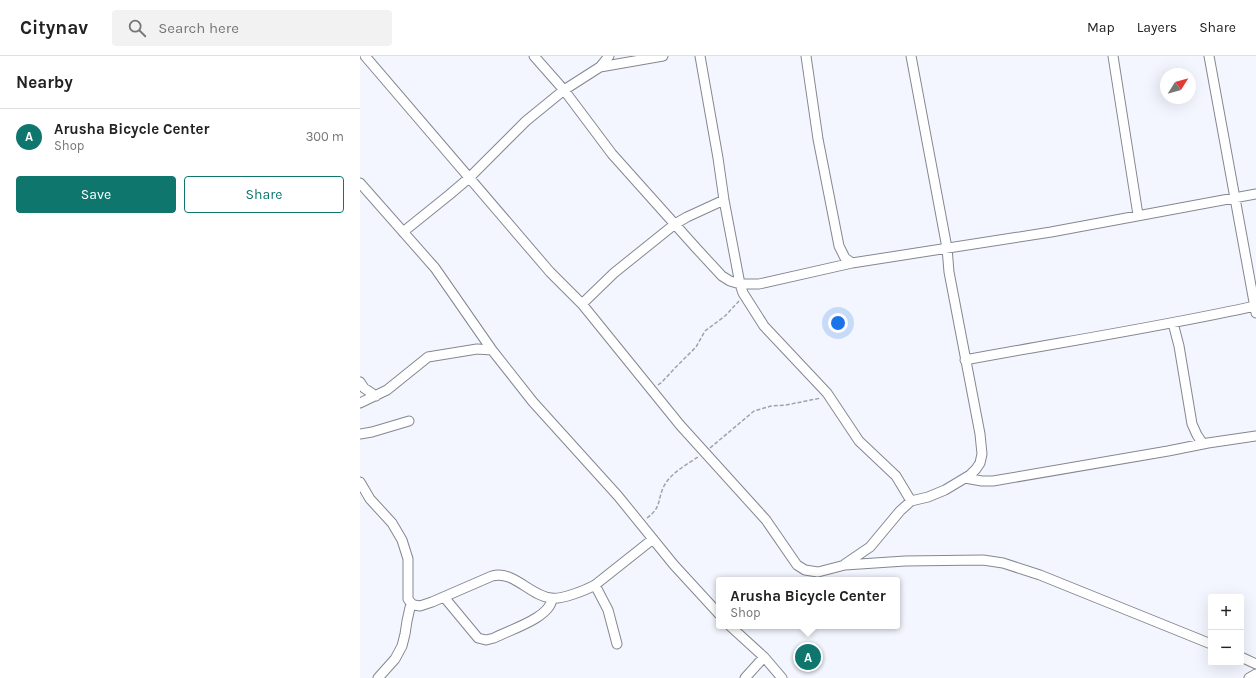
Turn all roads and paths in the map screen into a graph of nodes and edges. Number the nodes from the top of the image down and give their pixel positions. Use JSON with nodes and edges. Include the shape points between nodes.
{"nodes":[{"id":1,"x":365,"y":56,"type":"edge"},
{"id":2,"x":534,"y":56,"type":"edge"},
{"id":3,"x":609,"y":56,"type":"edge"},
{"id":4,"x":663,"y":56,"type":"edge"},
{"id":5,"x":700,"y":56,"type":"edge"},
{"id":6,"x":806,"y":56,"type":"edge"},
{"id":7,"x":911,"y":56,"type":"edge"},
{"id":8,"x":1113,"y":56,"type":"edge"},
{"id":9,"x":1209,"y":56,"type":"edge"},
{"id":10,"x":600,"y":67,"type":"junction"},
{"id":11,"x":564,"y":90,"type":"junction"},
{"id":12,"x":469,"y":178,"type":"junction"},
{"id":13,"x":362,"y":189,"type":"edge"},
{"id":14,"x":1256,"y":194,"type":"edge"},
{"id":15,"x":1235,"y":198,"type":"junction"},
{"id":16,"x":724,"y":200,"type":"junction"},
{"id":17,"x":1138,"y":215,"type":"junction"},
{"id":18,"x":675,"y":224,"type":"junction"},
{"id":19,"x":403,"y":232,"type":"junction"},
{"id":20,"x":947,"y":248,"type":"junction"},
{"id":21,"x":852,"y":263,"type":"junction"},
{"id":22,"x":740,"y":284,"type":"junction"},
{"id":23,"x":744,"y":295,"type":"junction"},
{"id":24,"x":582,"y":304,"type":"junction"},
{"id":25,"x":1255,"y":309,"type":"edge"},
{"id":26,"x":1173,"y":323,"type":"junction"},
{"id":27,"x":492,"y":350,"type":"junction"},
{"id":28,"x":966,"y":360,"type":"junction"},
{"id":29,"x":360,"y":382,"type":"edge"},
{"id":30,"x":648,"y":386,"type":"junction"},
{"id":31,"x":827,"y":393,"type":"junction"},
{"id":32,"x":376,"y":396,"type":"junction"},
{"id":33,"x":360,"y":403,"type":"edge"},
{"id":34,"x":409,"y":421,"type":"dead end"},
{"id":35,"x":360,"y":434,"type":"edge"},
{"id":36,"x":1256,"y":436,"type":"edge"},
{"id":37,"x":1203,"y":444,"type":"junction"},
{"id":38,"x":706,"y":452,"type":"junction"},
{"id":39,"x":965,"y":478,"type":"junction"},
{"id":40,"x":360,"y":482,"type":"edge"},
{"id":41,"x":912,"y":501,"type":"junction"},
{"id":42,"x":641,"y":523,"type":"junction"},
{"id":43,"x":653,"y":539,"type":"junction"},
{"id":44,"x":845,"y":564,"type":"junction"},
{"id":45,"x":595,"y":585,"type":"junction"},
{"id":46,"x":444,"y":597,"type":"junction"},
{"id":47,"x":552,"y":599,"type":"junction"},
{"id":48,"x":411,"y":603,"type":"junction"},
{"id":49,"x":716,"y":611,"type":"edge"},
{"id":50,"x":733,"y":629,"type":"edge"},
{"id":51,"x":1208,"y":643,"type":"edge"},
{"id":52,"x":617,"y":644,"type":"dead end"},
{"id":53,"x":764,"y":657,"type":"junction"},
{"id":54,"x":1244,"y":658,"type":"edge"},
{"id":55,"x":1256,"y":664,"type":"edge"},
{"id":56,"x":1256,"y":674,"type":"edge"},
{"id":57,"x":378,"y":678,"type":"edge"},
{"id":58,"x":745,"y":678,"type":"edge"},
{"id":59,"x":782,"y":678,"type":"edge"},
{"id":60,"x":1249,"y":678,"type":"edge"}],
"edges":[{"from":1,"to":12,"type":"street"},
{"from":2,"to":11,"type":"street"},
{"from":3,"to":10,"type":"street"},
{"from":4,"to":10,"type":"street"},
{"from":5,"to":16,"type":"street"},
{"from":6,"to":21,"type":"street","via":[[839,246],[845,258]]},
{"from":7,"to":20,"type":"street"},
{"from":8,"to":17,"type":"street"},
{"from":9,"to":15,"type":"street"},
{"from":10,"to":11,"type":"street"},
{"from":11,"to":12,"type":"street","via":[[526,120]]},
{"from":11,"to":18,"type":"street","via":[[612,154]]},
{"from":12,"to":19,"type":"street"},
{"from":12,"to":24,"type":"street","via":[[550,272]]},
{"from":13,"to":19,"type":"street"},
{"from":14,"to":15,"type":"street"},
{"from":15,"to":17,"type":"street"},
{"from":15,"to":25,"type":"street"},
{"from":16,"to":18,"type":"street"},
{"from":16,"to":22,"type":"street"},
{"from":17,"to":20,"type":"street"},
{"from":18,"to":22,"type":"street","via":[[722,276],[730,282]]},
{"from":18,"to":24,"type":"street","via":[[624,264]]},
{"from":19,"to":27,"type":"street","via":[[435,268]]},
{"from":20,"to":21,"type":"street"},
{"from":20,"to":28,"type":"street"},
{"from":21,"to":22,"type":"street","via":[[759,284]]},
{"from":22,"to":23,"type":"street"},
{"from":23,"to":30,"type":"path","via":[[725,316],[705,331],[696,347],[662,382]]},
{"from":23,"to":31,"type":"street","via":[[764,326]]},
{"from":24,"to":30,"type":"street"},
{"from":25,"to":26,"type":"street"},
{"from":26,"to":28,"type":"street"},
{"from":26,"to":37,"type":"street","via":[[1192,424]]},
{"from":27,"to":32,"type":"street","via":[[478,349],[428,357]]},
{"from":27,"to":42,"type":"street","via":[[533,402]]},
{"from":28,"to":39,"type":"street","via":[[982,454],[976,469]]},
{"from":29,"to":32,"type":"street"},
{"from":30,"to":38,"type":"street"},
{"from":31,"to":38,"type":"path","via":[[822,398],[754,411]]},
{"from":31,"to":41,"type":"street","via":[[859,441],[896,476]]},
{"from":32,"to":33,"type":"street"},
{"from":34,"to":35,"type":"street"},
{"from":36,"to":37,"type":"street"},
{"from":37,"to":39,"type":"street","via":[[994,481]]},
{"from":38,"to":42,"type":"path","via":[[667,481],[656,510]]},
{"from":38,"to":44,"type":"street","via":[[774,530],[801,568],[818,572]]},
{"from":39,"to":41,"type":"street","via":[[937,494]]},
{"from":40,"to":48,"type":"street","via":[[402,540],[408,559],[408,599]]},
{"from":41,"to":44,"type":"street","via":[[900,511],[870,547]]},
{"from":42,"to":43,"type":"street"},
{"from":43,"to":45,"type":"street"},
{"from":43,"to":49,"type":"street"},
{"from":44,"to":51,"type":"street","via":[[948,560],[1003,563],[1040,575]]},
{"from":45,"to":47,"type":"street"},
{"from":45,"to":52,"type":"street","via":[[608,610]]},
{"from":46,"to":47,"type":"street","via":[[498,574],[508,576]]},
{"from":46,"to":47,"type":"street","via":[[478,638],[486,640],[540,616]]},
{"from":46,"to":48,"type":"street","via":[[420,606]]},
{"from":48,"to":57,"type":"street","via":[[402,646],[395,659]]},
{"from":50,"to":53,"type":"street"},
{"from":53,"to":58,"type":"street"},
{"from":53,"to":59,"type":"street"},
{"from":54,"to":55,"type":"street"},
{"from":56,"to":60,"type":"street"}]}
